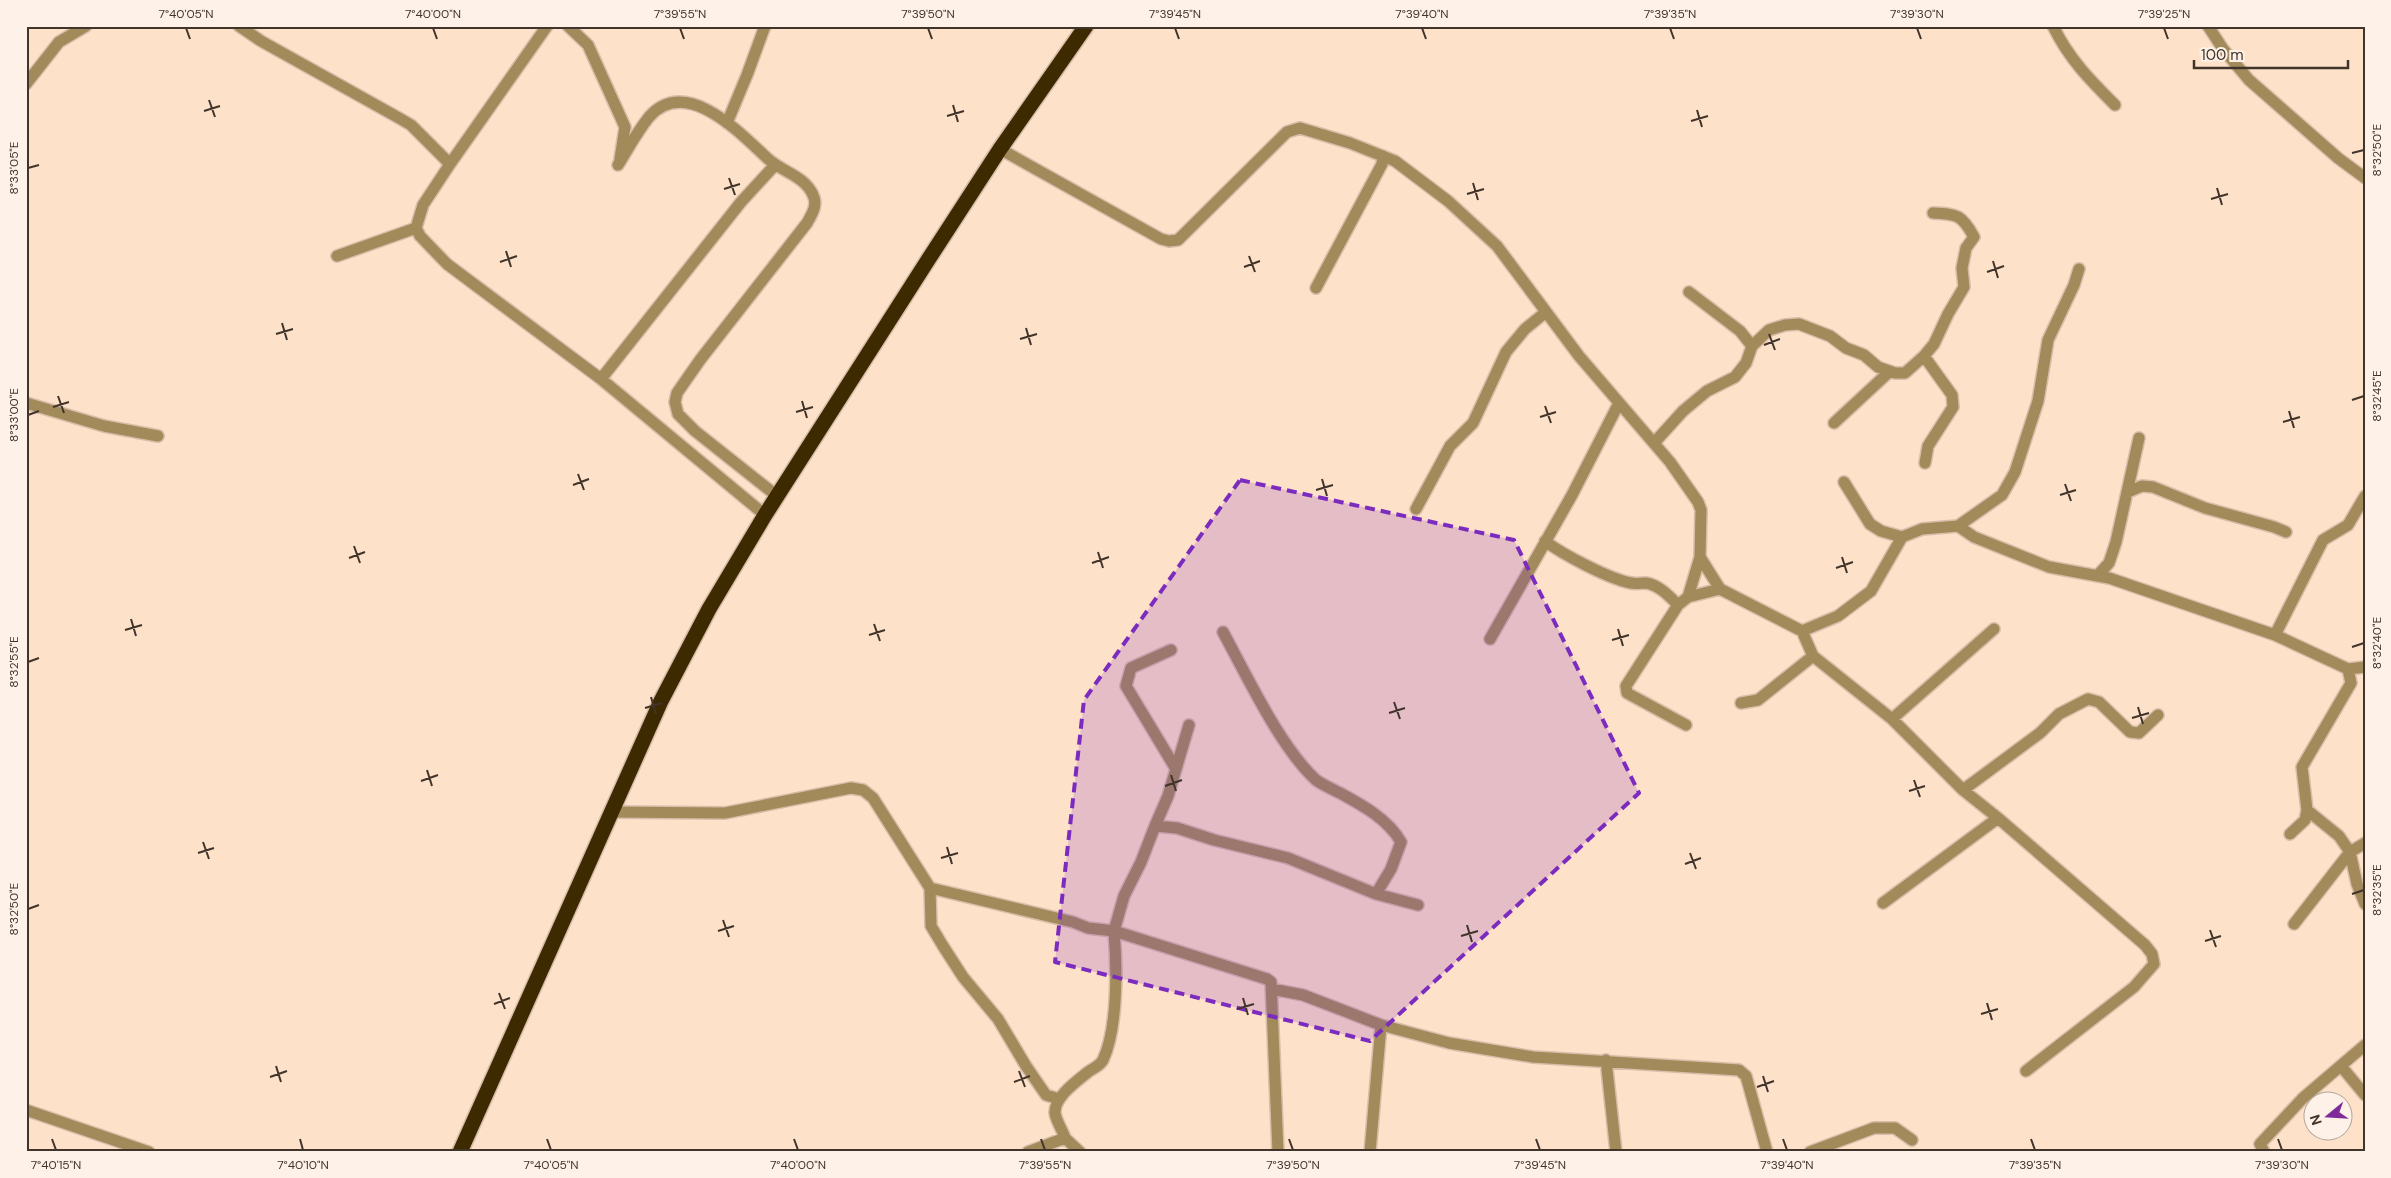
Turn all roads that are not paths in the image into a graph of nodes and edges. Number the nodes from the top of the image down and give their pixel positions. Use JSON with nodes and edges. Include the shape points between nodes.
{"nodes":[{"id":1,"x":86,"y":26,"type":"edge"},
{"id":2,"x":239,"y":26,"type":"edge"},
{"id":3,"x":547,"y":26,"type":"edge"},
{"id":4,"x":568,"y":26,"type":"edge"},
{"id":5,"x":765,"y":26,"type":"edge"},
{"id":6,"x":1086,"y":26,"type":"edge"},
{"id":7,"x":2053,"y":26,"type":"edge"},
{"id":8,"x":2208,"y":26,"type":"edge"},
{"id":9,"x":26,"y":84,"type":"edge"},
{"id":10,"x":2115,"y":105,"type":"dead end"},
{"id":11,"x":727,"y":123,"type":"junction"},
{"id":12,"x":1000,"y":149,"type":"junction"},
{"id":13,"x":1383,"y":156,"type":"junction"},
{"id":14,"x":450,"y":164,"type":"junction"},
{"id":15,"x":775,"y":165,"type":"junction"},
{"id":16,"x":2365,"y":178,"type":"edge"},
{"id":17,"x":1934,"y":213,"type":"dead end"},
{"id":18,"x":416,"y":228,"type":"junction"},
{"id":19,"x":337,"y":256,"type":"dead end"},
{"id":20,"x":2079,"y":269,"type":"dead end"},
{"id":21,"x":1316,"y":288,"type":"dead end"},
{"id":22,"x":1689,"y":292,"type":"dead end"},
{"id":23,"x":1546,"y":312,"type":"junction"},
{"id":24,"x":1752,"y":346,"type":"junction"},
{"id":25,"x":1924,"y":356,"type":"junction"},
{"id":26,"x":1889,"y":372,"type":"junction"},
{"id":27,"x":601,"y":379,"type":"junction"},
{"id":28,"x":26,"y":403,"type":"edge"},
{"id":29,"x":1619,"y":403,"type":"junction"},
{"id":30,"x":1834,"y":423,"type":"dead end"},
{"id":31,"x":158,"y":436,"type":"dead end"},
{"id":32,"x":2139,"y":438,"type":"dead end"},
{"id":33,"x":1654,"y":443,"type":"junction"},
{"id":34,"x":1925,"y":463,"type":"dead end"},
{"id":35,"x":1844,"y":482,"type":"dead end"},
{"id":36,"x":2128,"y":492,"type":"junction"},
{"id":37,"x":777,"y":496,"type":"junction"},
{"id":38,"x":2365,"y":496,"type":"edge"},
{"id":39,"x":1416,"y":510,"type":"dead end"},
{"id":40,"x":765,"y":515,"type":"junction"},
{"id":41,"x":1958,"y":526,"type":"junction"},
{"id":42,"x":2286,"y":532,"type":"dead end"},
{"id":43,"x":1902,"y":537,"type":"junction"},
{"id":44,"x":1545,"y":541,"type":"junction"},
{"id":45,"x":1700,"y":558,"type":"junction"},
{"id":46,"x":2097,"y":576,"type":"junction"},
{"id":47,"x":1720,"y":589,"type":"junction"},
{"id":48,"x":1688,"y":597,"type":"junction"},
{"id":49,"x":1678,"y":604,"type":"junction"},
{"id":50,"x":1994,"y":629,"type":"dead end"},
{"id":51,"x":1802,"y":631,"type":"junction"},
{"id":52,"x":1223,"y":632,"type":"dead end"},
{"id":53,"x":2275,"y":635,"type":"junction"},
{"id":54,"x":1490,"y":639,"type":"dead end"},
{"id":55,"x":1171,"y":650,"type":"dead end"},
{"id":56,"x":1813,"y":656,"type":"junction"},
{"id":57,"x":2365,"y":667,"type":"edge"},
{"id":58,"x":2348,"y":669,"type":"junction"},
{"id":59,"x":1741,"y":703,"type":"dead end"},
{"id":60,"x":2158,"y":715,"type":"dead end"},
{"id":61,"x":1892,"y":719,"type":"junction"},
{"id":62,"x":1189,"y":725,"type":"dead end"},
{"id":63,"x":1686,"y":725,"type":"dead end"},
{"id":64,"x":1176,"y":769,"type":"junction"},
{"id":65,"x":1963,"y":790,"type":"junction"},
{"id":66,"x":2307,"y":810,"type":"junction"},
{"id":67,"x":611,"y":812,"type":"junction"},
{"id":68,"x":1998,"y":818,"type":"junction"},
{"id":69,"x":1154,"y":826,"type":"junction"},
{"id":70,"x":2290,"y":834,"type":"dead end"},
{"id":71,"x":2365,"y":843,"type":"edge"},
{"id":72,"x":2350,"y":852,"type":"junction"},
{"id":73,"x":930,"y":888,"type":"junction"},
{"id":74,"x":1376,"y":894,"type":"junction"},
{"id":75,"x":1883,"y":903,"type":"dead end"},
{"id":76,"x":2365,"y":904,"type":"edge"},
{"id":77,"x":1418,"y":905,"type":"dead end"},
{"id":78,"x":2294,"y":924,"type":"dead end"},
{"id":79,"x":1114,"y":931,"type":"junction"},
{"id":80,"x":1272,"y":989,"type":"junction"},
{"id":81,"x":1380,"y":1025,"type":"junction"},
{"id":82,"x":2365,"y":1045,"type":"edge"},
{"id":83,"x":1606,"y":1060,"type":"junction"},
{"id":84,"x":2341,"y":1066,"type":"junction"},
{"id":85,"x":2026,"y":1071,"type":"dead end"},
{"id":86,"x":2365,"y":1095,"type":"edge"},
{"id":87,"x":1059,"y":1099,"type":"junction"},
{"id":88,"x":26,"y":1110,"type":"edge"},
{"id":89,"x":1066,"y":1138,"type":"junction"},
{"id":90,"x":1912,"y":1140,"type":"dead end"},
{"id":91,"x":149,"y":1152,"type":"edge"},
{"id":92,"x":460,"y":1152,"type":"edge"},
{"id":93,"x":1028,"y":1152,"type":"edge"},
{"id":94,"x":1080,"y":1152,"type":"edge"},
{"id":95,"x":1278,"y":1152,"type":"edge"},
{"id":96,"x":1370,"y":1152,"type":"edge"},
{"id":97,"x":1616,"y":1152,"type":"edge"},
{"id":98,"x":1767,"y":1152,"type":"edge"},
{"id":99,"x":1810,"y":1152,"type":"edge"},
{"id":100,"x":2264,"y":1152,"type":"edge"}],
"edges":[{"from":1,"to":9,"type":"street","via":[[59,42]]},
{"from":2,"to":14,"type":"street","via":[[410,125]]},
{"from":3,"to":14,"type":"street"},
{"from":4,"to":11,"type":"street","via":[[588,45],[625,127],[618,166],[650,116],[669,105],[688,102]]},
{"from":5,"to":11,"type":"street"},
{"from":6,"to":12,"type":"highway"},
{"from":7,"to":10,"type":"street","via":[[2065,50]]},
{"from":8,"to":16,"type":"street","via":[[2250,80]]},
{"from":11,"to":15,"type":"street"},
{"from":12,"to":13,"type":"street","via":[[1169,242],[1178,240],[1287,132],[1294,129],[1317,133]]},
{"from":12,"to":37,"type":"highway"},
{"from":13,"to":21,"type":"street","via":[[1382,164]]},
{"from":13,"to":23,"type":"street","via":[[1395,161],[1448,201],[1497,246]]},
{"from":14,"to":18,"type":"street","via":[[422,206]]},
{"from":15,"to":27,"type":"street"},
{"from":15,"to":37,"type":"street","via":[[803,180],[809,187],[816,203],[811,216],[700,360],[677,393],[675,402],[678,414],[696,431]]},
{"from":17,"to":25,"type":"street","via":[[1955,214],[1965,221],[1974,237],[1966,248],[1962,268],[1964,287],[1934,344]]},
{"from":18,"to":19,"type":"street"},
{"from":18,"to":27,"type":"street","via":[[447,264]]},
{"from":20,"to":41,"type":"street","via":[[2048,340],[2038,401],[2015,472],[2002,495]]},
{"from":22,"to":24,"type":"street","via":[[1740,331]]},
{"from":23,"to":29,"type":"street"},
{"from":23,"to":39,"type":"street","via":[[1525,329],[1506,352],[1473,424],[1450,446]]},
{"from":24,"to":26,"type":"street","via":[[1769,330],[1799,324],[1830,336]]},
{"from":24,"to":33,"type":"street","via":[[1746,363],[1735,377],[1707,391]]},
{"from":25,"to":26,"type":"street","via":[[1905,373]]},
{"from":25,"to":34,"type":"street","via":[[1952,395],[1953,407],[1928,446]]},
{"from":26,"to":30,"type":"street"},
{"from":27,"to":40,"type":"street"},
{"from":28,"to":31,"type":"street","via":[[104,426]]},
{"from":29,"to":33,"type":"street"},
{"from":29,"to":44,"type":"street"},
{"from":32,"to":36,"type":"street"},
{"from":33,"to":45,"type":"street","via":[[1698,502],[1701,510]]},
{"from":35,"to":43,"type":"street","via":[[1870,524]]},
{"from":36,"to":42,"type":"street","via":[[2142,486],[2153,487],[2205,508]]},
{"from":36,"to":46,"type":"street","via":[[2109,563]]},
{"from":37,"to":40,"type":"highway"},
{"from":38,"to":53,"type":"street","via":[[2348,525],[2323,540]]},
{"from":40,"to":67,"type":"highway","via":[[709,609],[661,701]]},
{"from":41,"to":43,"type":"street","via":[[1922,529]]},
{"from":41,"to":46,"type":"street","via":[[1974,538],[2049,568]]},
{"from":43,"to":51,"type":"street","via":[[1871,591],[1838,616]]},
{"from":44,"to":49,"type":"street","via":[[1559,552],[1604,572],[1631,583],[1648,583],[1663,590]]},
{"from":44,"to":54,"type":"street"},
{"from":45,"to":47,"type":"street"},
{"from":45,"to":48,"type":"street"},
{"from":46,"to":53,"type":"street"},
{"from":47,"to":48,"type":"street"},
{"from":47,"to":51,"type":"street"},
{"from":48,"to":49,"type":"street"},
{"from":49,"to":63,"type":"street","via":[[1626,686],[1627,693]]},
{"from":50,"to":61,"type":"street"},
{"from":51,"to":56,"type":"street"},
{"from":52,"to":74,"type":"street","via":[[1254,690],[1298,760],[1318,781],[1393,828],[1401,842],[1391,870]]},
{"from":53,"to":58,"type":"street"},
{"from":55,"to":64,"type":"street","via":[[1131,668],[1126,686]]},
{"from":56,"to":59,"type":"street","via":[[1758,700]]},
{"from":56,"to":61,"type":"street"},
{"from":57,"to":58,"type":"street"},
{"from":58,"to":66,"type":"street","via":[[2351,683],[2302,767]]},
{"from":60,"to":65,"type":"street","via":[[2139,733],[2130,732],[2099,702],[2088,699],[2059,714],[2040,733]]},
{"from":61,"to":65,"type":"street"},
{"from":62,"to":64,"type":"street"},
{"from":64,"to":69,"type":"street"},
{"from":65,"to":68,"type":"street"},
{"from":66,"to":70,"type":"street","via":[[2305,820]]},
{"from":66,"to":72,"type":"street","via":[[2338,836]]},
{"from":67,"to":73,"type":"street","via":[[725,813],[851,788],[863,790],[873,798]]},
{"from":67,"to":92,"type":"highway"},
{"from":68,"to":75,"type":"street"},
{"from":68,"to":85,"type":"street","via":[[2145,945],[2154,964],[2134,987]]},
{"from":69,"to":74,"type":"street","via":[[1177,828],[1288,858]]},
{"from":69,"to":79,"type":"street","via":[[1124,896]]},
{"from":71,"to":72,"type":"street"},
{"from":72,"to":76,"type":"street"},
{"from":72,"to":78,"type":"street"},
{"from":73,"to":79,"type":"street","via":[[1088,928]]},
{"from":73,"to":87,"type":"street","via":[[931,926],[943,946],[963,977],[998,1019],[1046,1095]]},
{"from":74,"to":77,"type":"street"},
{"from":79,"to":80,"type":"street","via":[[1266,979]]},
{"from":79,"to":87,"type":"street","via":[[1116,988],[1104,1058]]},
{"from":80,"to":81,"type":"street","via":[[1303,995]]},
{"from":80,"to":95,"type":"street"},
{"from":81,"to":83,"type":"street","via":[[1449,1043],[1533,1057]]},
{"from":81,"to":96,"type":"street"},
{"from":82,"to":84,"type":"street"},
{"from":83,"to":97,"type":"street"},
{"from":83,"to":98,"type":"street","via":[[1739,1070],[1746,1076]]},
{"from":84,"to":86,"type":"street"},
{"from":84,"to":100,"type":"street","via":[[2303,1098],[2260,1144]]},
{"from":87,"to":89,"type":"street","via":[[1055,1113]]},
{"from":88,"to":91,"type":"street"},
{"from":89,"to":93,"type":"street"},
{"from":89,"to":94,"type":"street"},
{"from":90,"to":99,"type":"street","via":[[1895,1128],[1874,1128]]}]}
